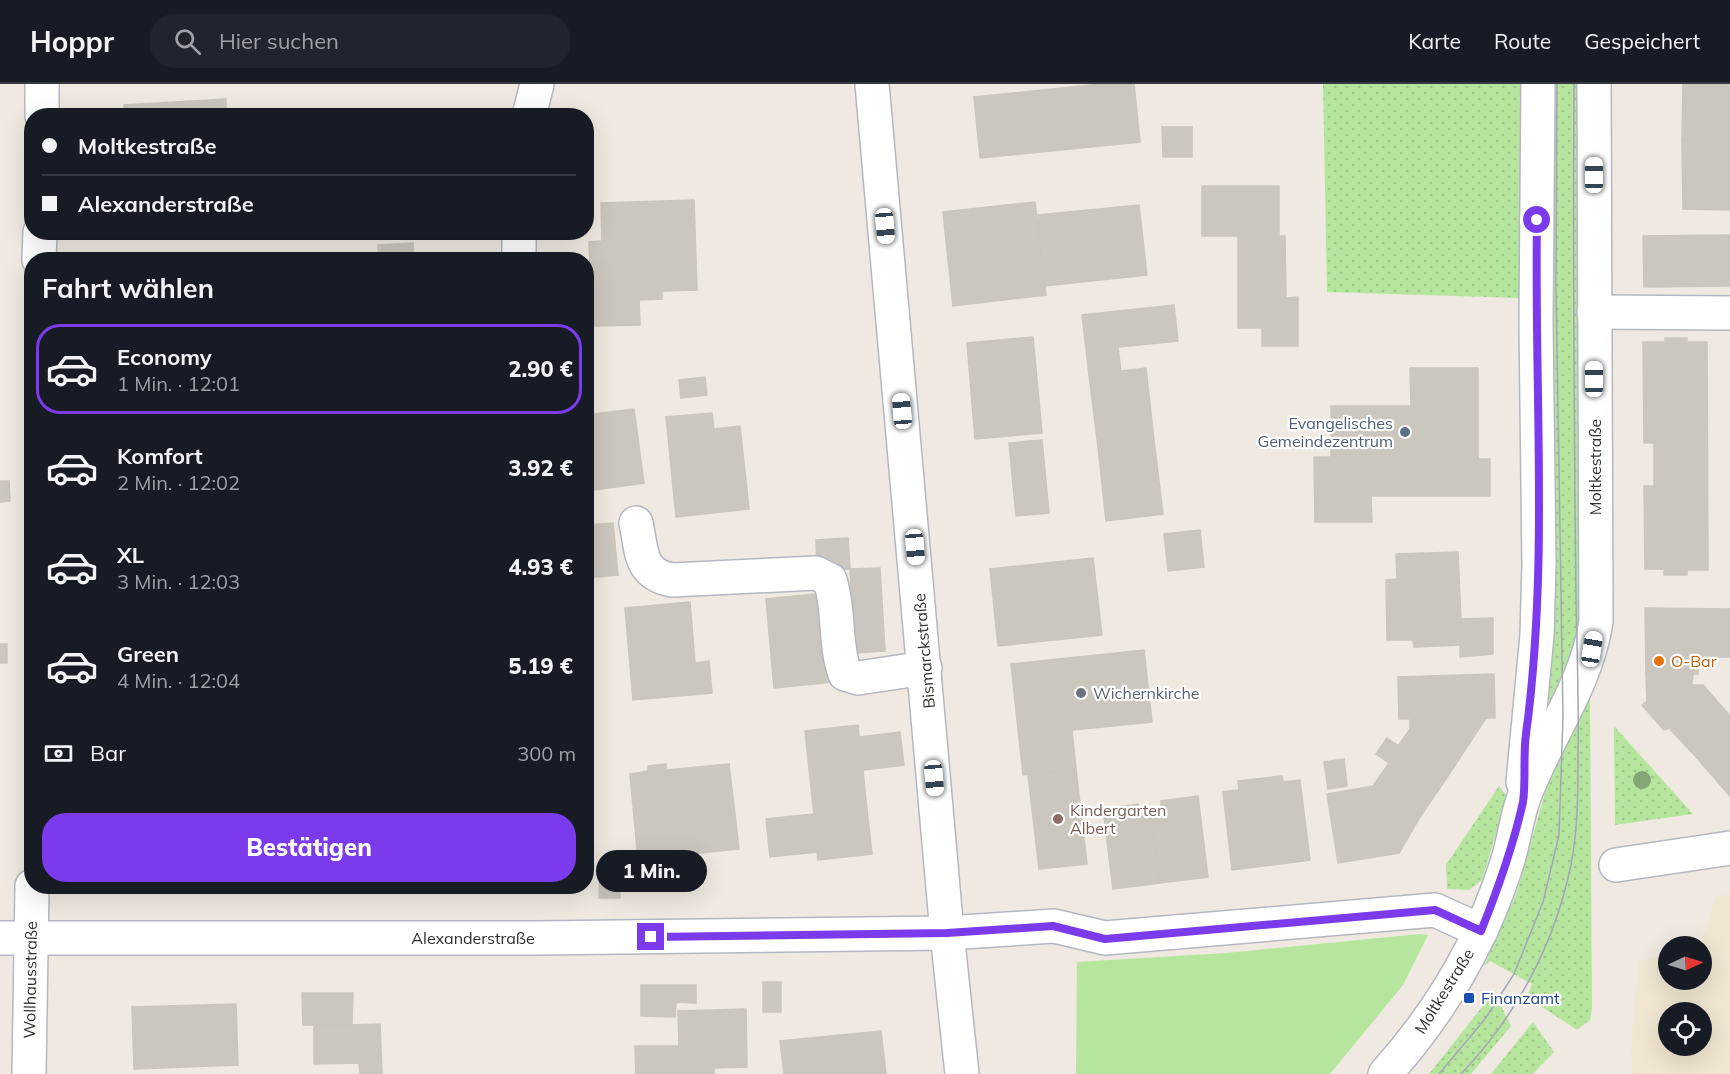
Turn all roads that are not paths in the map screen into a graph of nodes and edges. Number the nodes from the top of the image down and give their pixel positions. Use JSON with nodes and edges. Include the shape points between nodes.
{"nodes":[{"id":1,"x":42,"y":84,"type":"edge"},
{"id":2,"x":537,"y":84,"type":"edge"},
{"id":3,"x":872,"y":84,"type":"edge"},
{"id":4,"x":1538,"y":84,"type":"edge"},
{"id":5,"x":1594,"y":84,"type":"edge"},
{"id":6,"x":42,"y":108,"type":"edge"},
{"id":7,"x":531,"y":108,"type":"edge"},
{"id":8,"x":1594,"y":312,"type":"junction"},
{"id":9,"x":1730,"y":313,"type":"edge"},
{"id":10,"x":636,"y":523,"type":"dead end"},
{"id":11,"x":925,"y":668,"type":"junction"},
{"id":12,"x":1523,"y":799,"type":"junction"},
{"id":13,"x":1730,"y":848,"type":"edge"},
{"id":14,"x":1616,"y":865,"type":"dead end"},
{"id":15,"x":29,"y":894,"type":"edge"},
{"id":16,"x":1481,"y":931,"type":"junction"},
{"id":17,"x":947,"y":933,"type":"junction"},
{"id":18,"x":15,"y":939,"type":"edge"},
{"id":19,"x":29,"y":1074,"type":"edge"},
{"id":20,"x":962,"y":1074,"type":"edge"},
{"id":21,"x":1385,"y":1074,"type":"edge"}],
"edges":[{"from":1,"to":6,"type":"street"},
{"from":2,"to":7,"type":"street"},
{"from":3,"to":11,"type":"street","name":"Bismarckstraße"},
{"from":4,"to":12,"type":"street","name":"Moltkestraße","via":[[1539,564],[1537,635],[1522,768]]},
{"from":5,"to":8,"type":"street","name":"Moltkestraße"},
{"from":8,"to":9,"type":"street"},
{"from":8,"to":12,"type":"street","name":"Moltkestraße","via":[[1596,622],[1585,666]]},
{"from":10,"to":11,"type":"street","via":[[644,563],[657,578],[816,573],[830,580],[837,652],[845,674],[858,678]]},
{"from":11,"to":17,"type":"street","name":"Bismarckstraße"},
{"from":12,"to":16,"type":"street","name":"Moltkestraße","via":[[1507,863]]},
{"from":13,"to":14,"type":"street"},
{"from":15,"to":18,"type":"street","name":"Wollhausstraße"},
{"from":16,"to":17,"type":"street","name":"Alexanderstraße","via":[[1435,910],[1105,939],[1053,926]]},
{"from":16,"to":21,"type":"street","name":"Moltkestraße","via":[[1457,978]]},
{"from":17,"to":18,"type":"street","name":"Alexanderstraße"},
{"from":17,"to":20,"type":"street","name":"Bismarckstraße"},
{"from":18,"to":19,"type":"street","name":"Wollhausstraße"}]}
